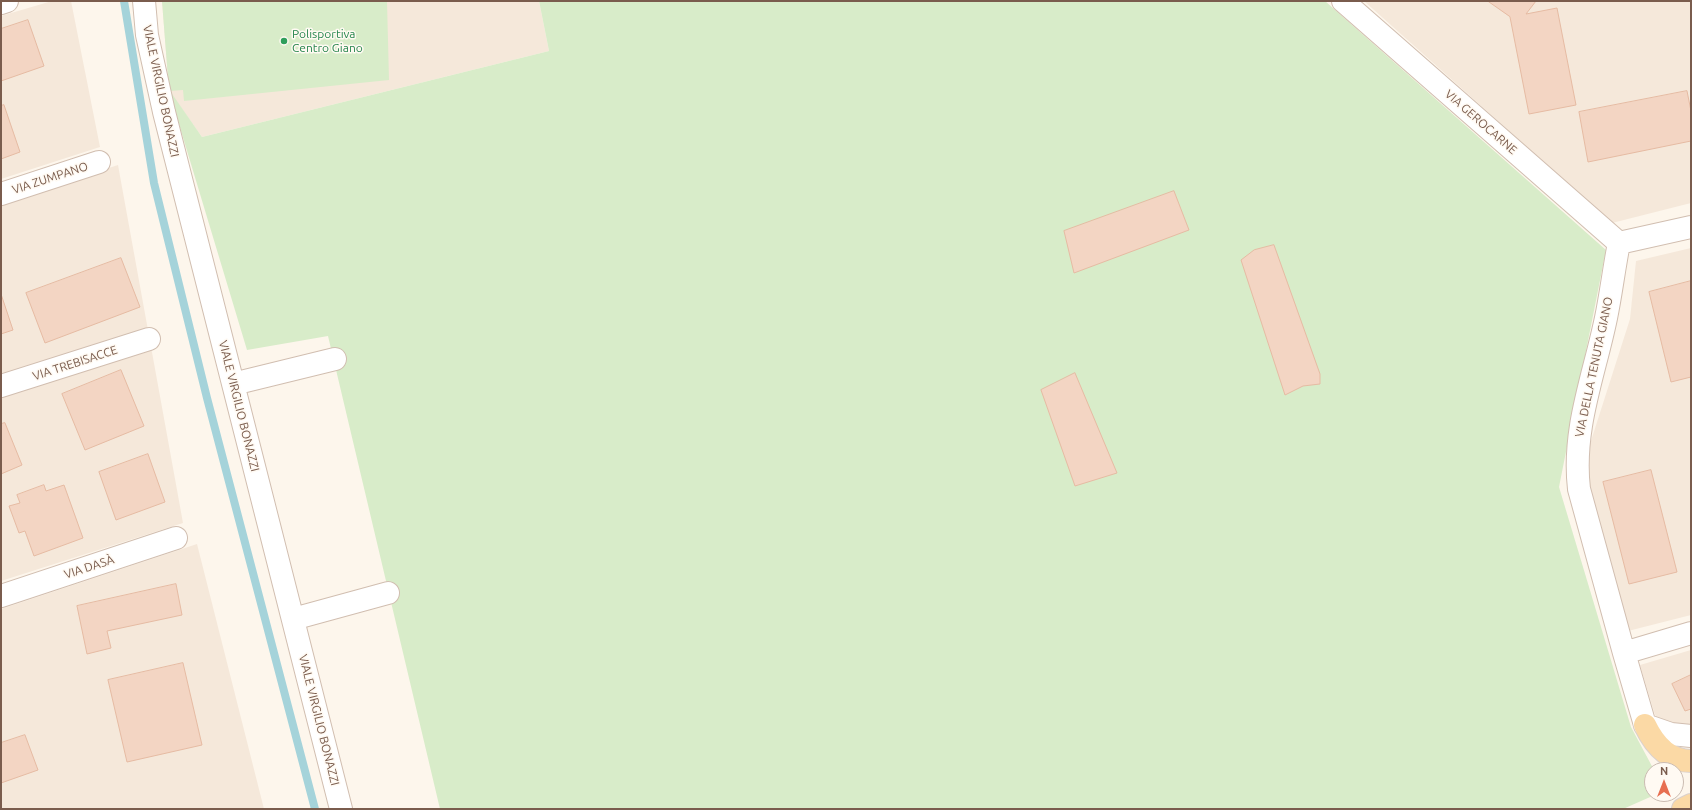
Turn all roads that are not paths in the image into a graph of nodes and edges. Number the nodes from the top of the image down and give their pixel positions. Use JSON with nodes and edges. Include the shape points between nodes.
{"nodes":[{"id":1,"x":7,"y":1,"type":"edge"},
{"id":2,"x":144,"y":1,"type":"edge"},
{"id":3,"x":1343,"y":1,"type":"edge"},
{"id":4,"x":1,"y":3,"type":"edge"},
{"id":5,"x":99,"y":162,"type":"dead end"},
{"id":6,"x":1,"y":194,"type":"edge"},
{"id":7,"x":1691,"y":227,"type":"edge"},
{"id":8,"x":1619,"y":243,"type":"junction"},
{"id":9,"x":149,"y":339,"type":"dead end"},
{"id":10,"x":335,"y":359,"type":"dead end"},
{"id":11,"x":233,"y":384,"type":"junction"},
{"id":12,"x":1,"y":386,"type":"edge"},
{"id":13,"x":176,"y":538,"type":"dead end"},
{"id":14,"x":388,"y":593,"type":"dead end"},
{"id":15,"x":1,"y":596,"type":"edge"},
{"id":16,"x":293,"y":619,"type":"junction"},
{"id":17,"x":1691,"y":633,"type":"edge"},
{"id":18,"x":1624,"y":653,"type":"junction"},
{"id":19,"x":1645,"y":725,"type":"junction"},
{"id":20,"x":1691,"y":736,"type":"edge"},
{"id":21,"x":1691,"y":761,"type":"edge"},
{"id":22,"x":1691,"y":805,"type":"edge"},
{"id":23,"x":341,"y":809,"type":"edge"},
{"id":24,"x":1683,"y":809,"type":"edge"}],
"edges":[{"from":1,"to":4,"type":"street"},
{"from":2,"to":11,"type":"street","name":"VIALE VIRGILIO BONAZZI","via":[[147,35],[156,78]]},
{"from":3,"to":8,"type":"street","name":"VIA GEROCARNE"},
{"from":5,"to":6,"type":"street","name":"VIA ZUMPANO"},
{"from":7,"to":8,"type":"street"},
{"from":8,"to":18,"type":"street","name":"VIA DELLA TENUTA GIANO","via":[[1606,318],[1581,422],[1577,461],[1581,498]]},
{"from":9,"to":12,"type":"street","name":"VIA TREBISACCE"},
{"from":10,"to":11,"type":"street"},
{"from":11,"to":16,"type":"street","name":"VIALE VIRGILIO BONAZZI"},
{"from":13,"to":15,"type":"street","name":"VIA DASÀ"},
{"from":14,"to":16,"type":"street"},
{"from":16,"to":23,"type":"street","name":"VIALE VIRGILIO BONAZZI"},
{"from":17,"to":18,"type":"street"},
{"from":18,"to":19,"type":"street","name":"VIA DELLA TENUTA GIANO"},
{"from":19,"to":20,"type":"street","via":[[1671,734]]},
{"from":19,"to":21,"type":"main road","via":[[1662,751]]},
{"from":22,"to":24,"type":"main road"}]}
